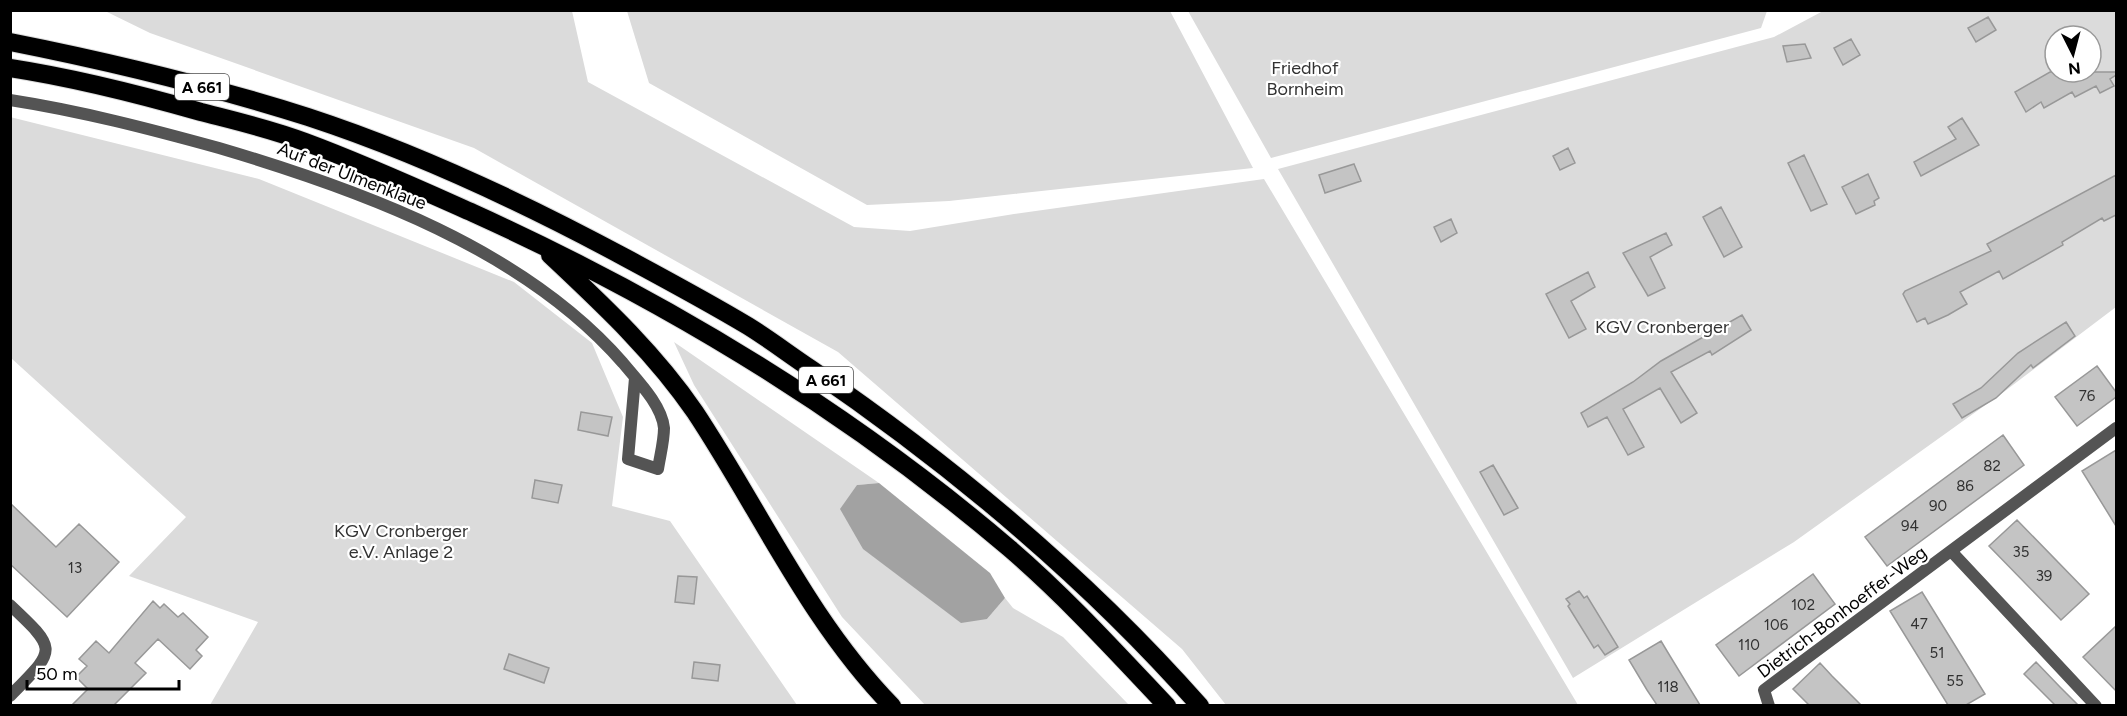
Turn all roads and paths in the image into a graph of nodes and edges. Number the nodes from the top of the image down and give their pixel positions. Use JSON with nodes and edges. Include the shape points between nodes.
{"nodes":[{"id":1,"x":10,"y":42,"type":"edge"},
{"id":2,"x":10,"y":68,"type":"edge"},
{"id":3,"x":10,"y":100,"type":"edge"},
{"id":4,"x":535,"y":241,"type":"junction"},
{"id":5,"x":635,"y":378,"type":"junction"},
{"id":6,"x":2116,"y":428,"type":"edge"},
{"id":7,"x":1952,"y":550,"type":"junction"},
{"id":8,"x":10,"y":605,"type":"edge"},
{"id":9,"x":10,"y":696,"type":"edge"},
{"id":10,"x":892,"y":705,"type":"edge"},
{"id":11,"x":1167,"y":705,"type":"edge"},
{"id":12,"x":1200,"y":705,"type":"edge"},
{"id":13,"x":1769,"y":705,"type":"edge"},
{"id":14,"x":2096,"y":705,"type":"edge"}],
"edges":[{"from":1,"to":12,"type":"highway","number":"A 661","via":[[128,67],[310,118],[473,182],[659,276],[748,326],[885,419],[1014,523],[1130,632]]},
{"from":2,"to":4,"type":"highway","number":"A 661","via":[[120,89],[301,140]]},
{"from":3,"to":5,"type":"street","name":"Auf der Ulmenklaue","via":[[114,120],[263,161],[437,229],[481,251],[558,301],[594,331]]},
{"from":4,"to":10,"type":"highway","via":[[618,319],[661,366],[694,411],[843,651]]},
{"from":4,"to":11,"type":"highway","number":"A 661","via":[[631,289],[737,350],[936,489],[1011,550]]},
{"from":5,"to":5,"type":"street","name":"Auf der Ulmenklaue","via":[[659,412],[664,428],[658,469],[628,459]]},
{"from":6,"to":7,"type":"street","name":"Dietrich-Bonhoeffer-Weg"},
{"from":7,"to":13,"type":"street","name":"Dietrich-Bonhoeffer-Weg","via":[[1764,690]]},
{"from":7,"to":14,"type":"street","name":"Dietrich-Bonhoeffer-Weg"},
{"from":8,"to":9,"type":"street","via":[[43,636],[47,650],[43,663]]}]}
